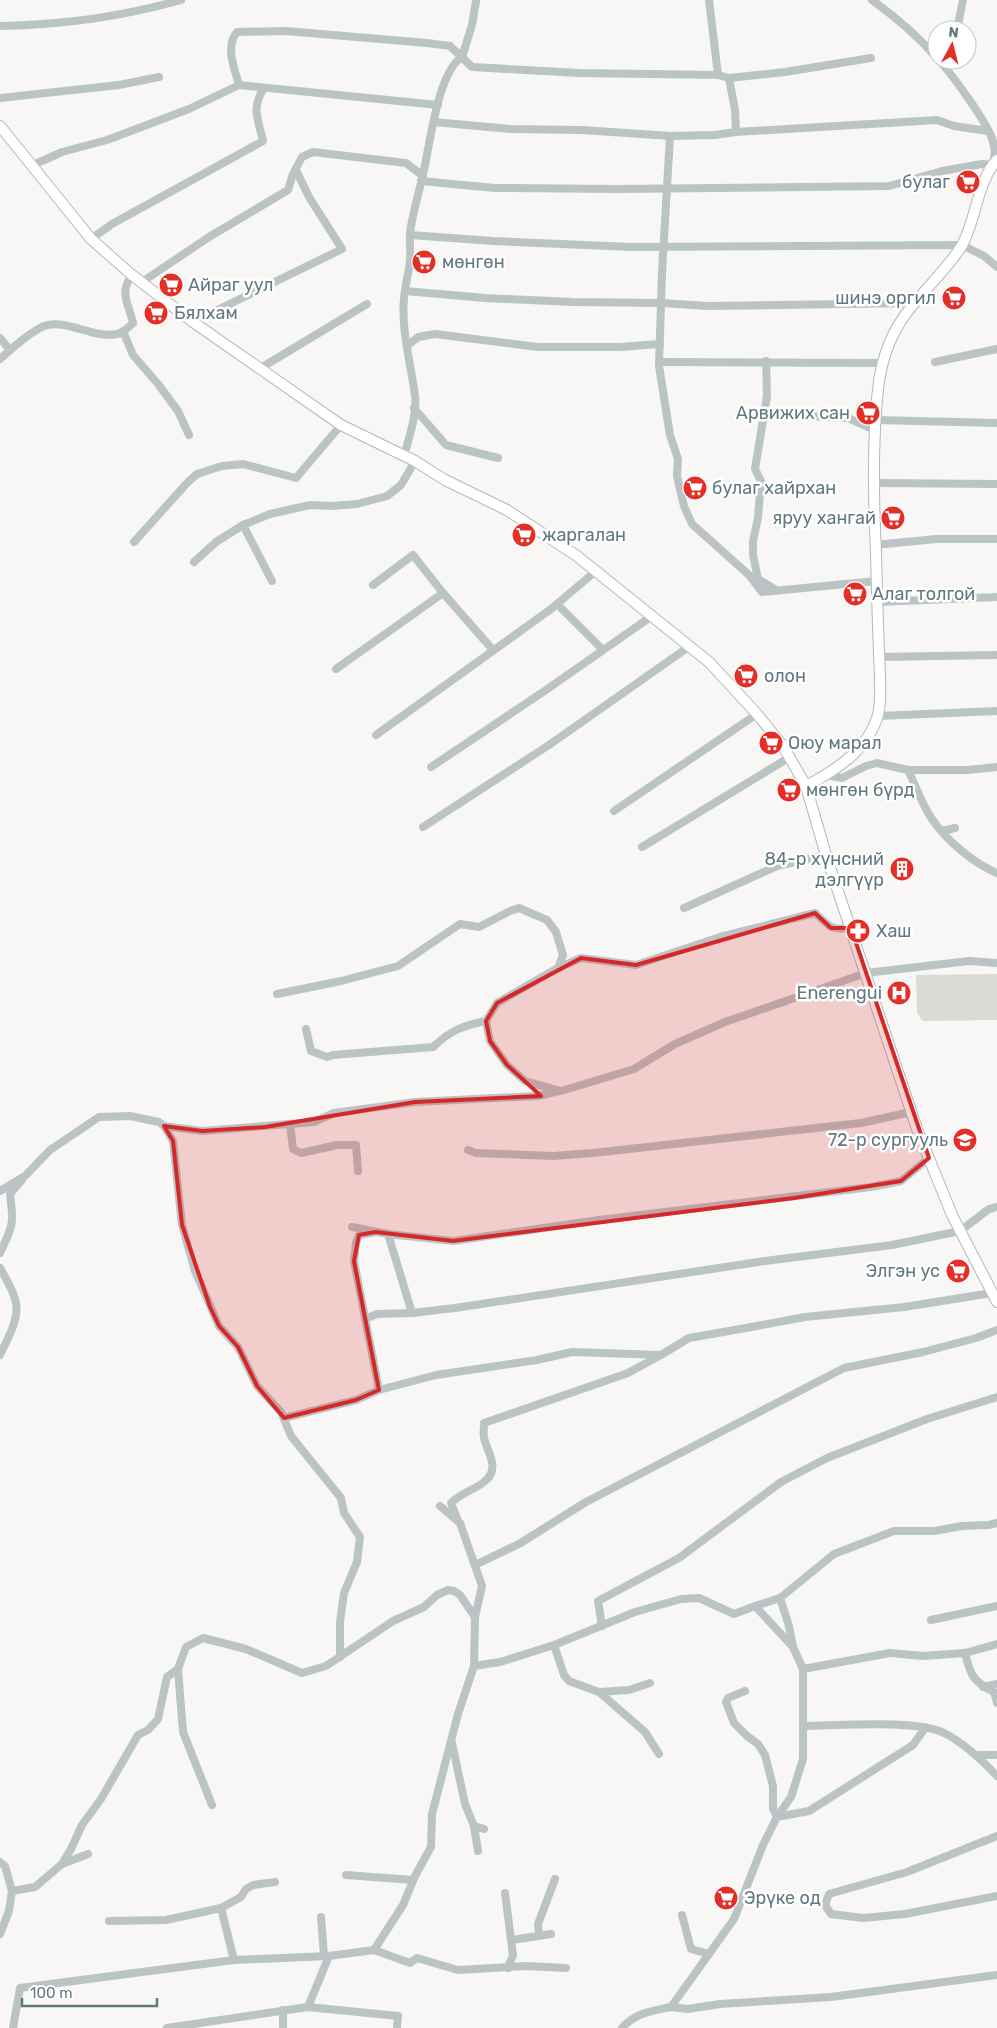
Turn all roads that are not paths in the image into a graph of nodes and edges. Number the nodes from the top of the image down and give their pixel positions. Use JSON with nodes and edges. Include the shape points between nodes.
{"nodes":[{"id":1,"x":181,"y":0,"type":"edge"},
{"id":2,"x":471,"y":0,"type":"edge"},
{"id":3,"x":476,"y":0,"type":"edge"},
{"id":4,"x":710,"y":0,"type":"edge"},
{"id":5,"x":872,"y":0,"type":"edge"},
{"id":6,"x":963,"y":0,"type":"edge"},
{"id":7,"x":959,"y":20,"type":"edge"},
{"id":8,"x":0,"y":26,"type":"edge"},
{"id":9,"x":927,"y":47,"type":"edge"},
{"id":10,"x":462,"y":57,"type":"junction"},
{"id":11,"x":871,"y":58,"type":"dead end"},
{"id":12,"x":949,"y":71,"type":"edge"},
{"id":13,"x":718,"y":75,"type":"junction"},
{"id":14,"x":159,"y":77,"type":"dead end"},
{"id":15,"x":729,"y":78,"type":"junction"},
{"id":16,"x":238,"y":85,"type":"junction"},
{"id":17,"x":264,"y":88,"type":"junction"},
{"id":18,"x":0,"y":98,"type":"edge"},
{"id":19,"x":438,"y":105,"type":"junction"},
{"id":20,"x":434,"y":122,"type":"junction"},
{"id":21,"x":0,"y":126,"type":"edge"},
{"id":22,"x":988,"y":131,"type":"junction"},
{"id":23,"x":736,"y":132,"type":"junction"},
{"id":24,"x":670,"y":136,"type":"junction"},
{"id":25,"x":994,"y":163,"type":"edge"},
{"id":26,"x":31,"y":166,"type":"junction"},
{"id":27,"x":296,"y":170,"type":"junction"},
{"id":28,"x":422,"y":179,"type":"junction"},
{"id":29,"x":666,"y":189,"type":"junction"},
{"id":30,"x":410,"y":235,"type":"junction"},
{"id":31,"x":91,"y":239,"type":"junction"},
{"id":32,"x":962,"y":245,"type":"junction"},
{"id":33,"x":663,"y":247,"type":"junction"},
{"id":34,"x":997,"y":267,"type":"edge"},
{"id":35,"x":132,"y":275,"type":"junction"},
{"id":36,"x":142,"y":282,"type":"junction"},
{"id":37,"x":405,"y":291,"type":"junction"},
{"id":38,"x":661,"y":303,"type":"junction"},
{"id":39,"x":914,"y":303,"type":"junction"},
{"id":40,"x":367,"y":304,"type":"dead end"},
{"id":41,"x":193,"y":322,"type":"junction"},
{"id":42,"x":123,"y":331,"type":"junction"},
{"id":43,"x":0,"y":338,"type":"edge"},
{"id":44,"x":660,"y":344,"type":"junction"},
{"id":45,"x":407,"y":346,"type":"junction"},
{"id":46,"x":997,"y":348,"type":"edge"},
{"id":47,"x":10,"y":350,"type":"junction"},
{"id":48,"x":0,"y":360,"type":"edge"},
{"id":49,"x":766,"y":361,"type":"junction"},
{"id":50,"x":659,"y":362,"type":"junction"},
{"id":51,"x":882,"y":362,"type":"junction"},
{"id":52,"x":935,"y":362,"type":"dead end"},
{"id":53,"x":259,"y":369,"type":"junction"},
{"id":54,"x":414,"y":408,"type":"junction"},
{"id":55,"x":763,"y":414,"type":"junction"},
{"id":56,"x":997,"y":423,"type":"edge"},
{"id":57,"x":340,"y":425,"type":"junction"},
{"id":58,"x":876,"y":425,"type":"junction"},
{"id":59,"x":189,"y":435,"type":"dead end"},
{"id":60,"x":404,"y":456,"type":"junction"},
{"id":61,"x":498,"y":458,"type":"dead end"},
{"id":62,"x":415,"y":461,"type":"junction"},
{"id":63,"x":874,"y":484,"type":"junction"},
{"id":64,"x":997,"y":484,"type":"edge"},
{"id":65,"x":243,"y":525,"type":"junction"},
{"id":66,"x":997,"y":539,"type":"edge"},
{"id":67,"x":134,"y":542,"type":"dead end"},
{"id":68,"x":875,"y":545,"type":"junction"},
{"id":69,"x":194,"y":562,"type":"dead end"},
{"id":70,"x":596,"y":571,"type":"junction"},
{"id":71,"x":877,"y":581,"type":"junction"},
{"id":72,"x":272,"y":582,"type":"dead end"},
{"id":73,"x":374,"y":586,"type":"dead end"},
{"id":74,"x":776,"y":590,"type":"junction"},
{"id":75,"x":443,"y":593,"type":"junction"},
{"id":76,"x":997,"y":597,"type":"edge"},
{"id":77,"x":878,"y":602,"type":"junction"},
{"id":78,"x":557,"y":604,"type":"junction"},
{"id":79,"x":652,"y":616,"type":"junction"},
{"id":80,"x":690,"y":646,"type":"junction"},
{"id":81,"x":493,"y":650,"type":"junction"},
{"id":82,"x":603,"y":650,"type":"junction"},
{"id":83,"x":997,"y":654,"type":"edge"},
{"id":84,"x":879,"y":657,"type":"junction"},
{"id":85,"x":336,"y":669,"type":"dead end"},
{"id":86,"x":997,"y":711,"type":"edge"},
{"id":87,"x":757,"y":714,"type":"junction"},
{"id":88,"x":877,"y":716,"type":"junction"},
{"id":89,"x":376,"y":735,"type":"dead end"},
{"id":90,"x":790,"y":757,"type":"junction"},
{"id":91,"x":431,"y":767,"type":"dead end"},
{"id":92,"x":997,"y":767,"type":"edge"},
{"id":93,"x":908,"y":770,"type":"junction"},
{"id":94,"x":827,"y":775,"type":"junction"},
{"id":95,"x":806,"y":786,"type":"junction"},
{"id":96,"x":614,"y":811,"type":"dead end"},
{"id":97,"x":423,"y":827,"type":"dead end"},
{"id":98,"x":954,"y":828,"type":"dead end"},
{"id":99,"x":942,"y":831,"type":"junction"},
{"id":100,"x":642,"y":848,"type":"dead end"},
{"id":101,"x":826,"y":855,"type":"junction"},
{"id":102,"x":997,"y":873,"type":"edge"},
{"id":103,"x":684,"y":908,"type":"dead end"},
{"id":104,"x":851,"y":928,"type":"junction"},
{"id":105,"x":997,"y":963,"type":"edge"},
{"id":106,"x":558,"y":968,"type":"junction"},
{"id":107,"x":866,"y":973,"type":"junction"},
{"id":108,"x":277,"y":994,"type":"dead end"},
{"id":109,"x":486,"y":1021,"type":"junction"},
{"id":110,"x":306,"y":1029,"type":"dead end"},
{"id":111,"x":561,"y":1091,"type":"junction"},
{"id":112,"x":911,"y":1112,"type":"junction"},
{"id":113,"x":290,"y":1124,"type":"junction"},
{"id":114,"x":164,"y":1126,"type":"junction"},
{"id":115,"x":468,"y":1150,"type":"dead end"},
{"id":116,"x":928,"y":1158,"type":"junction"},
{"id":117,"x":358,"y":1171,"type":"dead end"},
{"id":118,"x":25,"y":1176,"type":"junction"},
{"id":119,"x":0,"y":1191,"type":"edge"},
{"id":120,"x":997,"y":1208,"type":"edge"},
{"id":121,"x":352,"y":1227,"type":"dead end"},
{"id":122,"x":960,"y":1231,"type":"junction"},
{"id":123,"x":375,"y":1232,"type":"junction"},
{"id":124,"x":388,"y":1234,"type":"junction"},
{"id":125,"x":0,"y":1253,"type":"edge"},
{"id":126,"x":0,"y":1268,"type":"edge"},
{"id":127,"x":994,"y":1297,"type":"edge"},
{"id":128,"x":412,"y":1313,"type":"junction"},
{"id":129,"x":365,"y":1319,"type":"junction"},
{"id":130,"x":997,"y":1330,"type":"edge"},
{"id":131,"x":0,"y":1355,"type":"edge"},
{"id":132,"x":661,"y":1355,"type":"junction"},
{"id":133,"x":379,"y":1390,"type":"junction"},
{"id":134,"x":997,"y":1397,"type":"edge"},
{"id":135,"x":284,"y":1418,"type":"junction"},
{"id":136,"x":440,"y":1506,"type":"dead end"},
{"id":137,"x":460,"y":1523,"type":"junction"},
{"id":138,"x":997,"y":1523,"type":"edge"},
{"id":139,"x":475,"y":1565,"type":"junction"},
{"id":140,"x":780,"y":1598,"type":"junction"},
{"id":141,"x":755,"y":1606,"type":"junction"},
{"id":142,"x":997,"y":1606,"type":"edge"},
{"id":143,"x":475,"y":1617,"type":"junction"},
{"id":144,"x":931,"y":1620,"type":"dead end"},
{"id":145,"x":602,"y":1626,"type":"junction"},
{"id":146,"x":997,"y":1644,"type":"edge"},
{"id":147,"x":554,"y":1645,"type":"junction"},
{"id":148,"x":793,"y":1647,"type":"junction"},
{"id":149,"x":964,"y":1652,"type":"junction"},
{"id":150,"x":340,"y":1657,"type":"junction"},
{"id":151,"x":474,"y":1666,"type":"junction"},
{"id":152,"x":178,"y":1669,"type":"junction"},
{"id":153,"x":803,"y":1669,"type":"junction"},
{"id":154,"x":650,"y":1683,"type":"dead end"},
{"id":155,"x":997,"y":1684,"type":"edge"},
{"id":156,"x":983,"y":1687,"type":"junction"},
{"id":157,"x":745,"y":1691,"type":"dead end"},
{"id":158,"x":599,"y":1692,"type":"junction"},
{"id":159,"x":997,"y":1703,"type":"edge"},
{"id":160,"x":803,"y":1726,"type":"junction"},
{"id":161,"x":925,"y":1728,"type":"junction"},
{"id":162,"x":451,"y":1741,"type":"junction"},
{"id":163,"x":659,"y":1754,"type":"dead end"},
{"id":164,"x":997,"y":1755,"type":"edge"},
{"id":165,"x":978,"y":1756,"type":"junction"},
{"id":166,"x":997,"y":1776,"type":"edge"},
{"id":167,"x":212,"y":1805,"type":"dead end"},
{"id":168,"x":777,"y":1817,"type":"junction"},
{"id":169,"x":474,"y":1826,"type":"junction"},
{"id":170,"x":484,"y":1829,"type":"dead end"},
{"id":171,"x":997,"y":1836,"type":"edge"},
{"id":172,"x":478,"y":1851,"type":"dead end"},
{"id":173,"x":88,"y":1854,"type":"dead end"},
{"id":174,"x":0,"y":1862,"type":"edge"},
{"id":175,"x":62,"y":1864,"type":"junction"},
{"id":176,"x":346,"y":1875,"type":"dead end"},
{"id":177,"x":555,"y":1879,"type":"dead end"},
{"id":178,"x":413,"y":1880,"type":"junction"},
{"id":179,"x":275,"y":1882,"type":"dead end"},
{"id":180,"x":12,"y":1891,"type":"junction"},
{"id":181,"x":505,"y":1893,"type":"dead end"},
{"id":182,"x":997,"y":1896,"type":"edge"},
{"id":183,"x":221,"y":1908,"type":"junction"},
{"id":184,"x":682,"y":1915,"type":"dead end"},
{"id":185,"x":321,"y":1918,"type":"dead end"},
{"id":186,"x":109,"y":1921,"type":"dead end"},
{"id":187,"x":0,"y":1934,"type":"edge"},
{"id":188,"x":551,"y":1934,"type":"dead end"},
{"id":189,"x":539,"y":1935,"type":"junction"},
{"id":190,"x":512,"y":1940,"type":"junction"},
{"id":191,"x":374,"y":1950,"type":"junction"},
{"id":192,"x":709,"y":1954,"type":"junction"},
{"id":193,"x":327,"y":1956,"type":"junction"},
{"id":194,"x":234,"y":1960,"type":"junction"},
{"id":195,"x":508,"y":1968,"type":"junction"},
{"id":196,"x":566,"y":1968,"type":"dead end"},
{"id":197,"x":997,"y":1975,"type":"edge"},
{"id":198,"x":308,"y":2007,"type":"junction"},
{"id":199,"x":671,"y":2007,"type":"junction"},
{"id":200,"x":283,"y":2010,"type":"junction"},
{"id":201,"x":13,"y":2028,"type":"edge"},
{"id":202,"x":167,"y":2028,"type":"edge"},
{"id":203,"x":283,"y":2028,"type":"edge"},
{"id":204,"x":396,"y":2028,"type":"edge"},
{"id":205,"x":622,"y":2028,"type":"edge"}],
"edges":[{"from":1,"to":8,"type":"street","via":[[81,22]]},
{"from":2,"to":3,"type":"street"},
{"from":3,"to":10,"type":"street"},
{"from":4,"to":13,"type":"street"},
{"from":5,"to":9,"type":"street","via":[[897,18]]},
{"from":6,"to":7,"type":"street"},
{"from":10,"to":13,"type":"street","via":[[472,67],[579,73]]},
{"from":10,"to":16,"type":"street","via":[[450,46],[426,42],[286,31],[237,32],[231,39],[230,48]]},
{"from":10,"to":19,"type":"street","via":[[452,67]]},
{"from":11,"to":15,"type":"street"},
{"from":12,"to":22,"type":"street"},
{"from":13,"to":15,"type":"street"},
{"from":14,"to":18,"type":"street","via":[[119,85]]},
{"from":15,"to":23,"type":"street","via":[[736,110]]},
{"from":16,"to":17,"type":"street"},
{"from":16,"to":26,"type":"street","via":[[162,119],[108,140],[62,152]]},
{"from":17,"to":19,"type":"street"},
{"from":17,"to":31,"type":"street","via":[[255,107],[263,140],[112,224]]},
{"from":19,"to":20,"type":"street"},
{"from":20,"to":24,"type":"street"},
{"from":20,"to":28,"type":"street"},
{"from":21,"to":26,"type":"main road"},
{"from":22,"to":23,"type":"street","via":[[937,120]]},
{"from":22,"to":25,"type":"street","via":[[993,140]]},
{"from":23,"to":24,"type":"street"},
{"from":24,"to":29,"type":"street"},
{"from":25,"to":29,"type":"street","via":[[942,171],[889,186]]},
{"from":25,"to":32,"type":"main road"},
{"from":26,"to":31,"type":"main road"},
{"from":27,"to":28,"type":"street","via":[[302,157],[313,152],[406,163]]},
{"from":27,"to":36,"type":"street","via":[[288,190]]},
{"from":27,"to":41,"type":"street","via":[[342,249]]},
{"from":28,"to":29,"type":"street","via":[[495,188]]},
{"from":28,"to":30,"type":"street"},
{"from":29,"to":33,"type":"street"},
{"from":30,"to":33,"type":"street"},
{"from":30,"to":37,"type":"street"},
{"from":31,"to":35,"type":"main road"},
{"from":32,"to":33,"type":"street"},
{"from":32,"to":34,"type":"street"},
{"from":32,"to":39,"type":"main road"},
{"from":33,"to":38,"type":"street"},
{"from":35,"to":36,"type":"main road"},
{"from":35,"to":42,"type":"street","via":[[124,291],[133,323]]},
{"from":36,"to":41,"type":"main road"},
{"from":37,"to":38,"type":"street","via":[[572,302]]},
{"from":37,"to":45,"type":"street"},
{"from":38,"to":39,"type":"street","via":[[708,306]]},
{"from":38,"to":44,"type":"street"},
{"from":39,"to":51,"type":"main road","via":[[894,334]]},
{"from":40,"to":53,"type":"street"},
{"from":41,"to":53,"type":"main road"},
{"from":42,"to":47,"type":"street","via":[[97,335],[64,325],[44,326]]},
{"from":42,"to":59,"type":"street","via":[[133,355],[178,412]]},
{"from":43,"to":47,"type":"street"},
{"from":44,"to":45,"type":"street","via":[[538,347],[435,334],[418,337]]},
{"from":44,"to":50,"type":"street"},
{"from":45,"to":54,"type":"street"},
{"from":46,"to":52,"type":"street"},
{"from":47,"to":48,"type":"street"},
{"from":49,"to":50,"type":"street"},
{"from":49,"to":51,"type":"street"},
{"from":49,"to":55,"type":"street","via":[[767,396]]},
{"from":50,"to":74,"type":"street","via":[[670,435],[678,459],[677,476],[692,524],[749,575],[762,592]]},
{"from":51,"to":58,"type":"main road"},
{"from":53,"to":57,"type":"main road"},
{"from":54,"to":60,"type":"street","via":[[413,426]]},
{"from":54,"to":61,"type":"street","via":[[446,445]]},
{"from":55,"to":58,"type":"street","via":[[848,418]]},
{"from":55,"to":74,"type":"street","via":[[755,470],[761,481],[753,555],[758,580]]},
{"from":56,"to":58,"type":"street"},
{"from":57,"to":60,"type":"main road"},
{"from":57,"to":67,"type":"street","via":[[296,478],[243,464],[222,466],[197,474]]},
{"from":58,"to":63,"type":"main road"},
{"from":60,"to":62,"type":"main road"},
{"from":62,"to":65,"type":"street","via":[[401,485],[387,496],[357,504],[310,505],[270,514]]},
{"from":62,"to":70,"type":"main road","via":[[445,480],[507,510]]},
{"from":63,"to":64,"type":"street"},
{"from":63,"to":68,"type":"main road"},
{"from":65,"to":69,"type":"street","via":[[216,542]]},
{"from":65,"to":72,"type":"street"},
{"from":66,"to":68,"type":"street","via":[[936,539]]},
{"from":68,"to":71,"type":"main road"},
{"from":70,"to":78,"type":"street"},
{"from":70,"to":79,"type":"main road"},
{"from":71,"to":74,"type":"street"},
{"from":71,"to":77,"type":"main road"},
{"from":73,"to":75,"type":"street","via":[[413,556]]},
{"from":75,"to":81,"type":"street"},
{"from":75,"to":85,"type":"street"},
{"from":76,"to":77,"type":"street"},
{"from":77,"to":84,"type":"main road"},
{"from":78,"to":81,"type":"street"},
{"from":78,"to":82,"type":"street"},
{"from":79,"to":80,"type":"main road"},
{"from":79,"to":82,"type":"street"},
{"from":80,"to":87,"type":"main road","via":[[710,662]]},
{"from":80,"to":97,"type":"street","via":[[549,745]]},
{"from":81,"to":89,"type":"street"},
{"from":82,"to":91,"type":"street"},
{"from":83,"to":84,"type":"street"},
{"from":84,"to":88,"type":"main road"},
{"from":86,"to":88,"type":"street"},
{"from":87,"to":90,"type":"main road"},
{"from":87,"to":96,"type":"street"},
{"from":88,"to":94,"type":"main road","via":[[871,732],[859,748]]},
{"from":90,"to":95,"type":"main road"},
{"from":90,"to":100,"type":"street"},
{"from":92,"to":93,"type":"street"},
{"from":93,"to":94,"type":"street","via":[[877,763],[842,778]]},
{"from":93,"to":99,"type":"street","via":[[932,819]]},
{"from":94,"to":95,"type":"main road"},
{"from":95,"to":101,"type":"main road"},
{"from":98,"to":99,"type":"street"},
{"from":99,"to":102,"type":"street","via":[[969,856]]},
{"from":101,"to":103,"type":"street","via":[[777,866]]},
{"from":101,"to":104,"type":"main road"},
{"from":104,"to":106,"type":"street","via":[[831,928],[815,913],[717,938],[636,965],[581,958]]},
{"from":104,"to":107,"type":"main road"},
{"from":105,"to":107,"type":"street","via":[[969,962]]},
{"from":106,"to":108,"type":"street","via":[[563,955],[556,932],[547,920],[520,908],[479,927],[460,924],[398,966]]},
{"from":106,"to":109,"type":"street","via":[[497,1003]]},
{"from":107,"to":111,"type":"street","via":[[726,1022],[675,1044],[634,1069]]},
{"from":107,"to":112,"type":"main road"},
{"from":109,"to":110,"type":"street","via":[[461,1026],[444,1036],[433,1048],[327,1057],[311,1051]]},
{"from":109,"to":111,"type":"street","via":[[490,1041],[507,1065],[525,1081]]},
{"from":111,"to":113,"type":"street","via":[[538,1096],[415,1102],[334,1113],[314,1122]]},
{"from":112,"to":115,"type":"street","via":[[852,1124],[553,1156],[484,1154]]},
{"from":112,"to":116,"type":"main road"},
{"from":113,"to":114,"type":"street","via":[[202,1131]]},
{"from":113,"to":117,"type":"street","via":[[293,1149],[301,1154],[337,1145],[356,1145]]},
{"from":114,"to":118,"type":"street","via":[[130,1116],[99,1117],[50,1150]]},
{"from":114,"to":135,"type":"street","via":[[173,1141],[182,1225],[195,1271],[219,1326],[238,1347],[257,1386]]},
{"from":116,"to":122,"type":"main road"},
{"from":116,"to":124,"type":"street","via":[[901,1181],[823,1194],[453,1241]]},
{"from":118,"to":119,"type":"street"},
{"from":118,"to":125,"type":"street","via":[[10,1194],[14,1218]]},
{"from":120,"to":122,"type":"street","via":[[989,1209]]},
{"from":121,"to":123,"type":"street"},
{"from":122,"to":127,"type":"main road"},
{"from":122,"to":128,"type":"street","via":[[892,1246],[765,1261]]},
{"from":123,"to":124,"type":"street"},
{"from":123,"to":129,"type":"street","via":[[360,1235],[356,1242],[354,1262]]},
{"from":124,"to":128,"type":"street"},
{"from":126,"to":131,"type":"street","via":[[17,1305],[13,1325]]},
{"from":127,"to":132,"type":"street","via":[[805,1317],[689,1338]]},
{"from":128,"to":129,"type":"street","via":[[378,1314]]},
{"from":129,"to":133,"type":"street"},
{"from":130,"to":139,"type":"street","via":[[923,1352],[844,1368],[586,1502],[519,1544]]},
{"from":132,"to":133,"type":"street","via":[[572,1352],[436,1375]]},
{"from":132,"to":137,"type":"street","via":[[628,1373],[484,1423],[483,1436],[493,1463],[492,1474],[452,1503],[452,1510]]},
{"from":133,"to":135,"type":"street","via":[[356,1400]]},
{"from":134,"to":145,"type":"street","via":[[927,1419],[827,1458],[781,1482],[679,1558],[598,1601]]},
{"from":135,"to":150,"type":"street","via":[[291,1436],[341,1498],[344,1513],[360,1537],[357,1562],[344,1593]]},
{"from":136,"to":137,"type":"street"},
{"from":137,"to":139,"type":"street"},
{"from":138,"to":140,"type":"street","via":[[934,1531],[894,1531],[834,1554]]},
{"from":139,"to":143,"type":"street","via":[[482,1586]]},
{"from":140,"to":141,"type":"street"},
{"from":140,"to":148,"type":"street"},
{"from":141,"to":145,"type":"street","via":[[734,1614],[699,1598],[681,1599],[635,1612]]},
{"from":141,"to":148,"type":"street"},
{"from":142,"to":144,"type":"street"},
{"from":143,"to":150,"type":"street","via":[[460,1595],[448,1590],[424,1607],[393,1621]]},
{"from":143,"to":151,"type":"street"},
{"from":145,"to":147,"type":"street"},
{"from":146,"to":149,"type":"street"},
{"from":147,"to":151,"type":"street","via":[[500,1662]]},
{"from":147,"to":158,"type":"street","via":[[569,1681]]},
{"from":148,"to":153,"type":"street"},
{"from":149,"to":153,"type":"street","via":[[923,1656],[890,1653]]},
{"from":149,"to":156,"type":"street","via":[[970,1673]]},
{"from":150,"to":152,"type":"street","via":[[326,1666],[302,1672],[246,1649],[204,1638],[186,1647]]},
{"from":151,"to":162,"type":"street"},
{"from":152,"to":167,"type":"street","via":[[183,1732]]},
{"from":152,"to":175,"type":"street","via":[[167,1677],[158,1719],[138,1735],[82,1825]]},
{"from":153,"to":160,"type":"street"},
{"from":154,"to":158,"type":"street","via":[[629,1690]]},
{"from":155,"to":156,"type":"street"},
{"from":156,"to":159,"type":"street","via":[[994,1692]]},
{"from":157,"to":168,"type":"street","via":[[726,1702],[734,1723],[758,1744],[765,1755]]},
{"from":158,"to":163,"type":"street","via":[[645,1732]]},
{"from":160,"to":161,"type":"street","via":[[896,1725]]},
{"from":160,"to":168,"type":"street","via":[[803,1759],[791,1797]]},
{"from":161,"to":165,"type":"street","via":[[943,1732]]},
{"from":161,"to":168,"type":"street","via":[[913,1745],[809,1811]]},
{"from":162,"to":169,"type":"street","via":[[465,1804]]},
{"from":162,"to":178,"type":"street","via":[[432,1814],[431,1847]]},
{"from":164,"to":165,"type":"street"},
{"from":165,"to":166,"type":"street"},
{"from":168,"to":192,"type":"street","via":[[734,1919]]},
{"from":169,"to":170,"type":"street"},
{"from":169,"to":172,"type":"street"},
{"from":171,"to":182,"type":"street","via":[[907,1872],[830,1894],[825,1905],[831,1914],[863,1918],[905,1914]]},
{"from":173,"to":175,"type":"street"},
{"from":174,"to":180,"type":"street","via":[[5,1866]]},
{"from":175,"to":180,"type":"street","via":[[35,1886]]},
{"from":176,"to":178,"type":"street"},
{"from":177,"to":189,"type":"street","via":[[538,1924]]},
{"from":178,"to":191,"type":"street","via":[[403,1905]]},
{"from":179,"to":183,"type":"street","via":[[253,1885],[241,1897]]},
{"from":180,"to":187,"type":"street"},
{"from":181,"to":190,"type":"street"},
{"from":183,"to":186,"type":"street","via":[[166,1920]]},
{"from":183,"to":194,"type":"street"},
{"from":184,"to":192,"type":"street","via":[[691,1950]]},
{"from":185,"to":193,"type":"street"},
{"from":188,"to":189,"type":"street"},
{"from":189,"to":190,"type":"street"},
{"from":190,"to":195,"type":"street","via":[[513,1955]]},
{"from":191,"to":193,"type":"street"},
{"from":191,"to":195,"type":"street","via":[[410,1963],[417,1958],[458,1970]]},
{"from":192,"to":199,"type":"street"},
{"from":193,"to":194,"type":"street"},
{"from":193,"to":198,"type":"street"},
{"from":194,"to":201,"type":"street","via":[[20,1988]]},
{"from":195,"to":196,"type":"street"},
{"from":197,"to":199,"type":"street","via":[[831,1998],[720,2004],[688,2009]]},
{"from":198,"to":200,"type":"street"},
{"from":198,"to":204,"type":"street","via":[[398,2016]]},
{"from":199,"to":205,"type":"street","via":[[629,2019]]},
{"from":200,"to":202,"type":"street"},
{"from":200,"to":203,"type":"street"}]}
